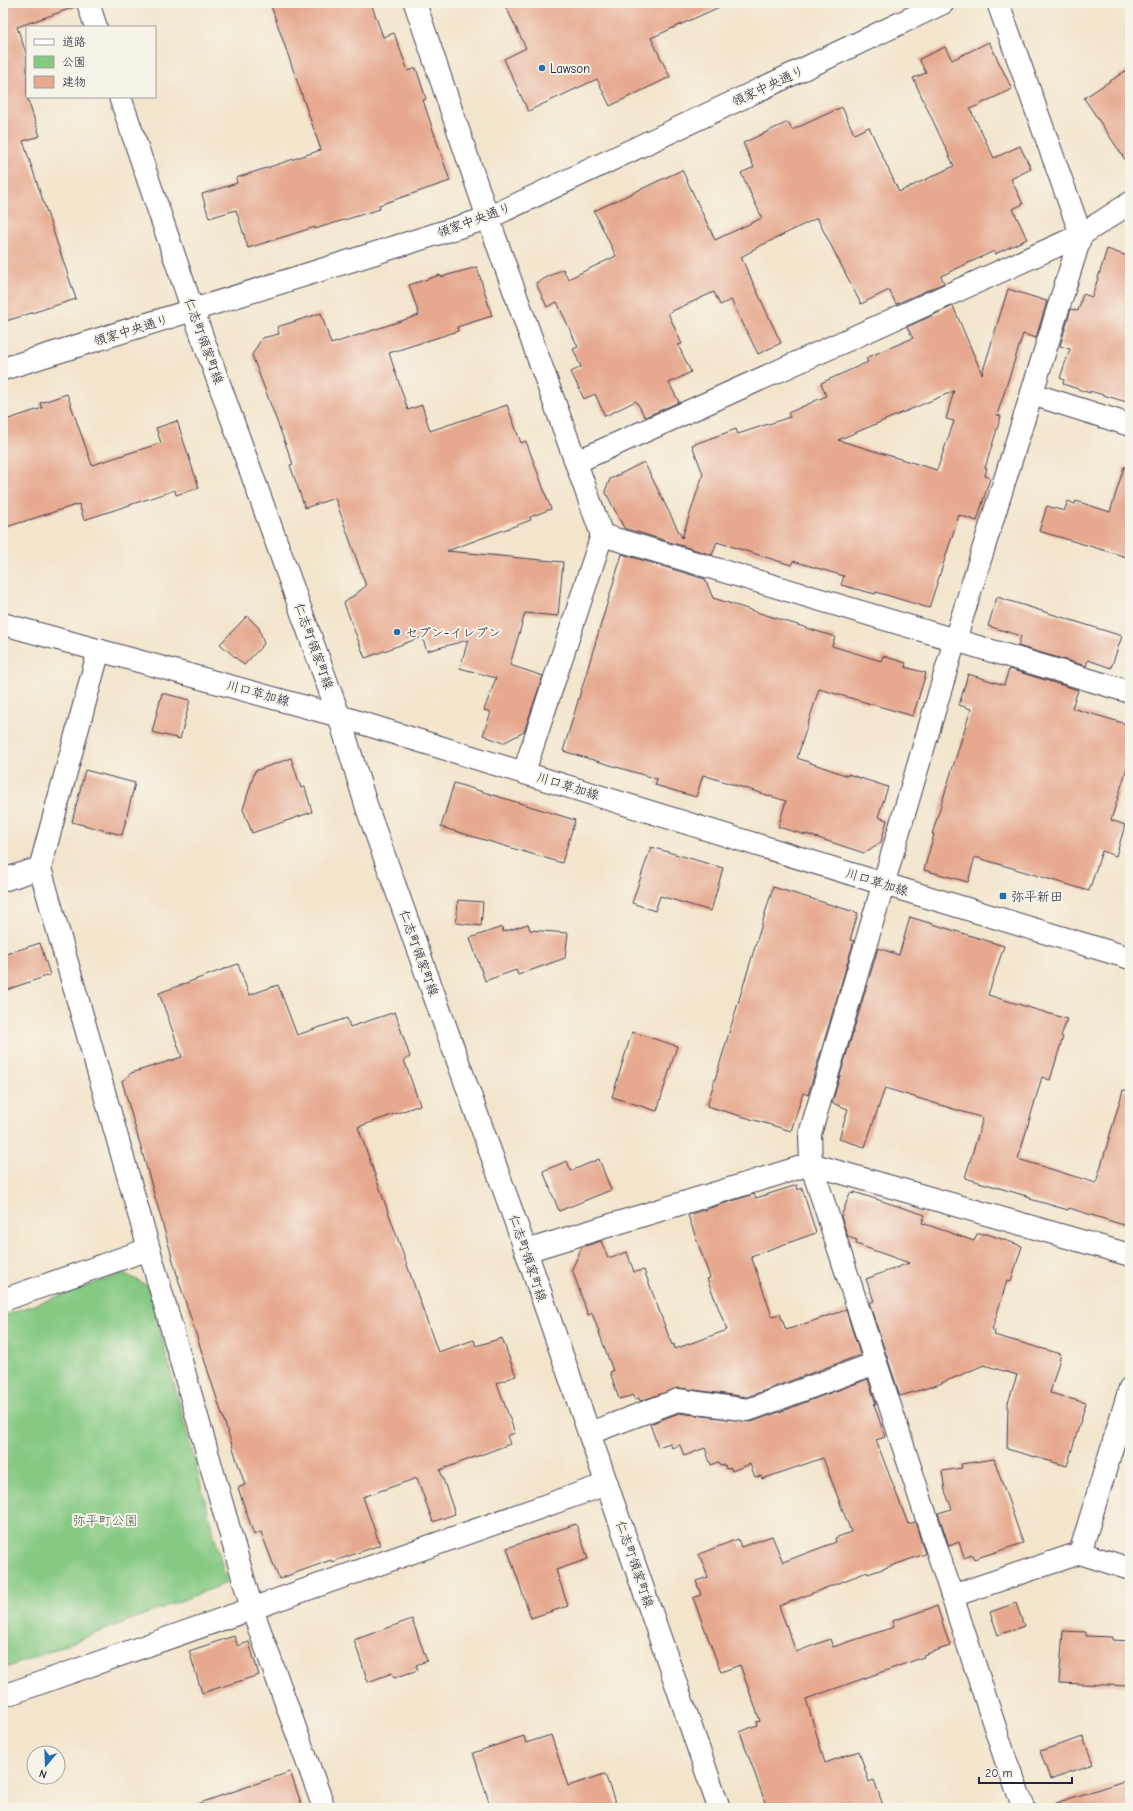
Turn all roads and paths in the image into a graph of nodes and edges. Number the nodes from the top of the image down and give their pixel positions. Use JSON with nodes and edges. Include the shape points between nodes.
{"nodes":[{"id":1,"x":88,"y":3,"type":"edge"},
{"id":2,"x":415,"y":3,"type":"edge"},
{"id":3,"x":943,"y":3,"type":"edge"},
{"id":4,"x":998,"y":3,"type":"edge"},
{"id":5,"x":96,"y":26,"type":"edge"},
{"id":6,"x":120,"y":98,"type":"edge"},
{"id":7,"x":1130,"y":203,"type":"edge"},
{"id":8,"x":488,"y":218,"type":"junction"},
{"id":9,"x":1082,"y":235,"type":"junction"},
{"id":10,"x":193,"y":311,"type":"junction"},
{"id":11,"x":3,"y":370,"type":"edge"},
{"id":12,"x":1032,"y":394,"type":"junction"},
{"id":13,"x":1130,"y":425,"type":"edge"},
{"id":14,"x":576,"y":462,"type":"junction"},
{"id":15,"x":602,"y":535,"type":"junction"},
{"id":16,"x":3,"y":624,"type":"edge"},
{"id":17,"x":955,"y":640,"type":"junction"},
{"id":18,"x":99,"y":650,"type":"junction"},
{"id":19,"x":1130,"y":692,"type":"edge"},
{"id":20,"x":339,"y":716,"type":"junction"},
{"id":21,"x":524,"y":772,"type":"junction"},
{"id":22,"x":40,"y":868,"type":"junction"},
{"id":23,"x":3,"y":880,"type":"edge"},
{"id":24,"x":884,"y":884,"type":"junction"},
{"id":25,"x":1130,"y":958,"type":"edge"},
{"id":26,"x":811,"y":1164,"type":"junction"},
{"id":27,"x":149,"y":1249,"type":"junction"},
{"id":28,"x":526,"y":1251,"type":"junction"},
{"id":29,"x":1130,"y":1255,"type":"edge"},
{"id":30,"x":3,"y":1300,"type":"edge"},
{"id":31,"x":876,"y":1363,"type":"junction"},
{"id":32,"x":1130,"y":1388,"type":"edge"},
{"id":33,"x":590,"y":1433,"type":"junction"},
{"id":34,"x":607,"y":1484,"type":"junction"},
{"id":35,"x":1080,"y":1553,"type":"junction"},
{"id":36,"x":1130,"y":1569,"type":"edge"},
{"id":37,"x":952,"y":1596,"type":"junction"},
{"id":38,"x":252,"y":1609,"type":"junction"},
{"id":39,"x":3,"y":1696,"type":"edge"},
{"id":40,"x":715,"y":1807,"type":"edge"},
{"id":41,"x":324,"y":1808,"type":"edge"},
{"id":42,"x":1024,"y":1808,"type":"edge"}],
"edges":[{"from":1,"to":5,"type":"street"},
{"from":2,"to":8,"type":"street"},
{"from":3,"to":8,"type":"street","name":"領家中央通り"},
{"from":4,"to":9,"type":"street"},
{"from":6,"to":10,"type":"street","name":"仁志町領家町線"},
{"from":7,"to":9,"type":"street"},
{"from":8,"to":10,"type":"street","name":"領家中央通り"},
{"from":8,"to":14,"type":"street"},
{"from":9,"to":12,"type":"street"},
{"from":9,"to":14,"type":"street"},
{"from":10,"to":11,"type":"street","name":"領家中央通り"},
{"from":10,"to":20,"type":"street","name":"仁志町領家町線"},
{"from":12,"to":13,"type":"street"},
{"from":12,"to":17,"type":"street"},
{"from":14,"to":15,"type":"street"},
{"from":15,"to":17,"type":"street"},
{"from":15,"to":21,"type":"street"},
{"from":16,"to":18,"type":"street","name":"川口草加線"},
{"from":17,"to":19,"type":"street"},
{"from":17,"to":24,"type":"street"},
{"from":18,"to":20,"type":"street","name":"川口草加線"},
{"from":18,"to":22,"type":"street"},
{"from":20,"to":21,"type":"street","name":"川口草加線"},
{"from":20,"to":28,"type":"street","name":"仁志町領家町線","via":[[368,811]]},
{"from":21,"to":24,"type":"street","name":"川口草加線"},
{"from":22,"to":23,"type":"street"},
{"from":22,"to":27,"type":"street"},
{"from":24,"to":25,"type":"street","name":"川口草加線"},
{"from":24,"to":26,"type":"street","via":[[810,1134]]},
{"from":26,"to":28,"type":"street"},
{"from":26,"to":29,"type":"street"},
{"from":26,"to":31,"type":"street"},
{"from":27,"to":30,"type":"street"},
{"from":27,"to":38,"type":"street"},
{"from":28,"to":33,"type":"street","name":"仁志町領家町線"},
{"from":31,"to":33,"type":"street","via":[[748,1410],[678,1400]]},
{"from":31,"to":37,"type":"street"},
{"from":32,"to":35,"type":"street"},
{"from":33,"to":34,"type":"street","name":"仁志町領家町線"},
{"from":34,"to":38,"type":"street"},
{"from":34,"to":40,"type":"street","name":"仁志町領家町線"},
{"from":35,"to":36,"type":"street"},
{"from":35,"to":37,"type":"street"},
{"from":37,"to":42,"type":"street"},
{"from":38,"to":39,"type":"street"},
{"from":38,"to":41,"type":"street"}]}
